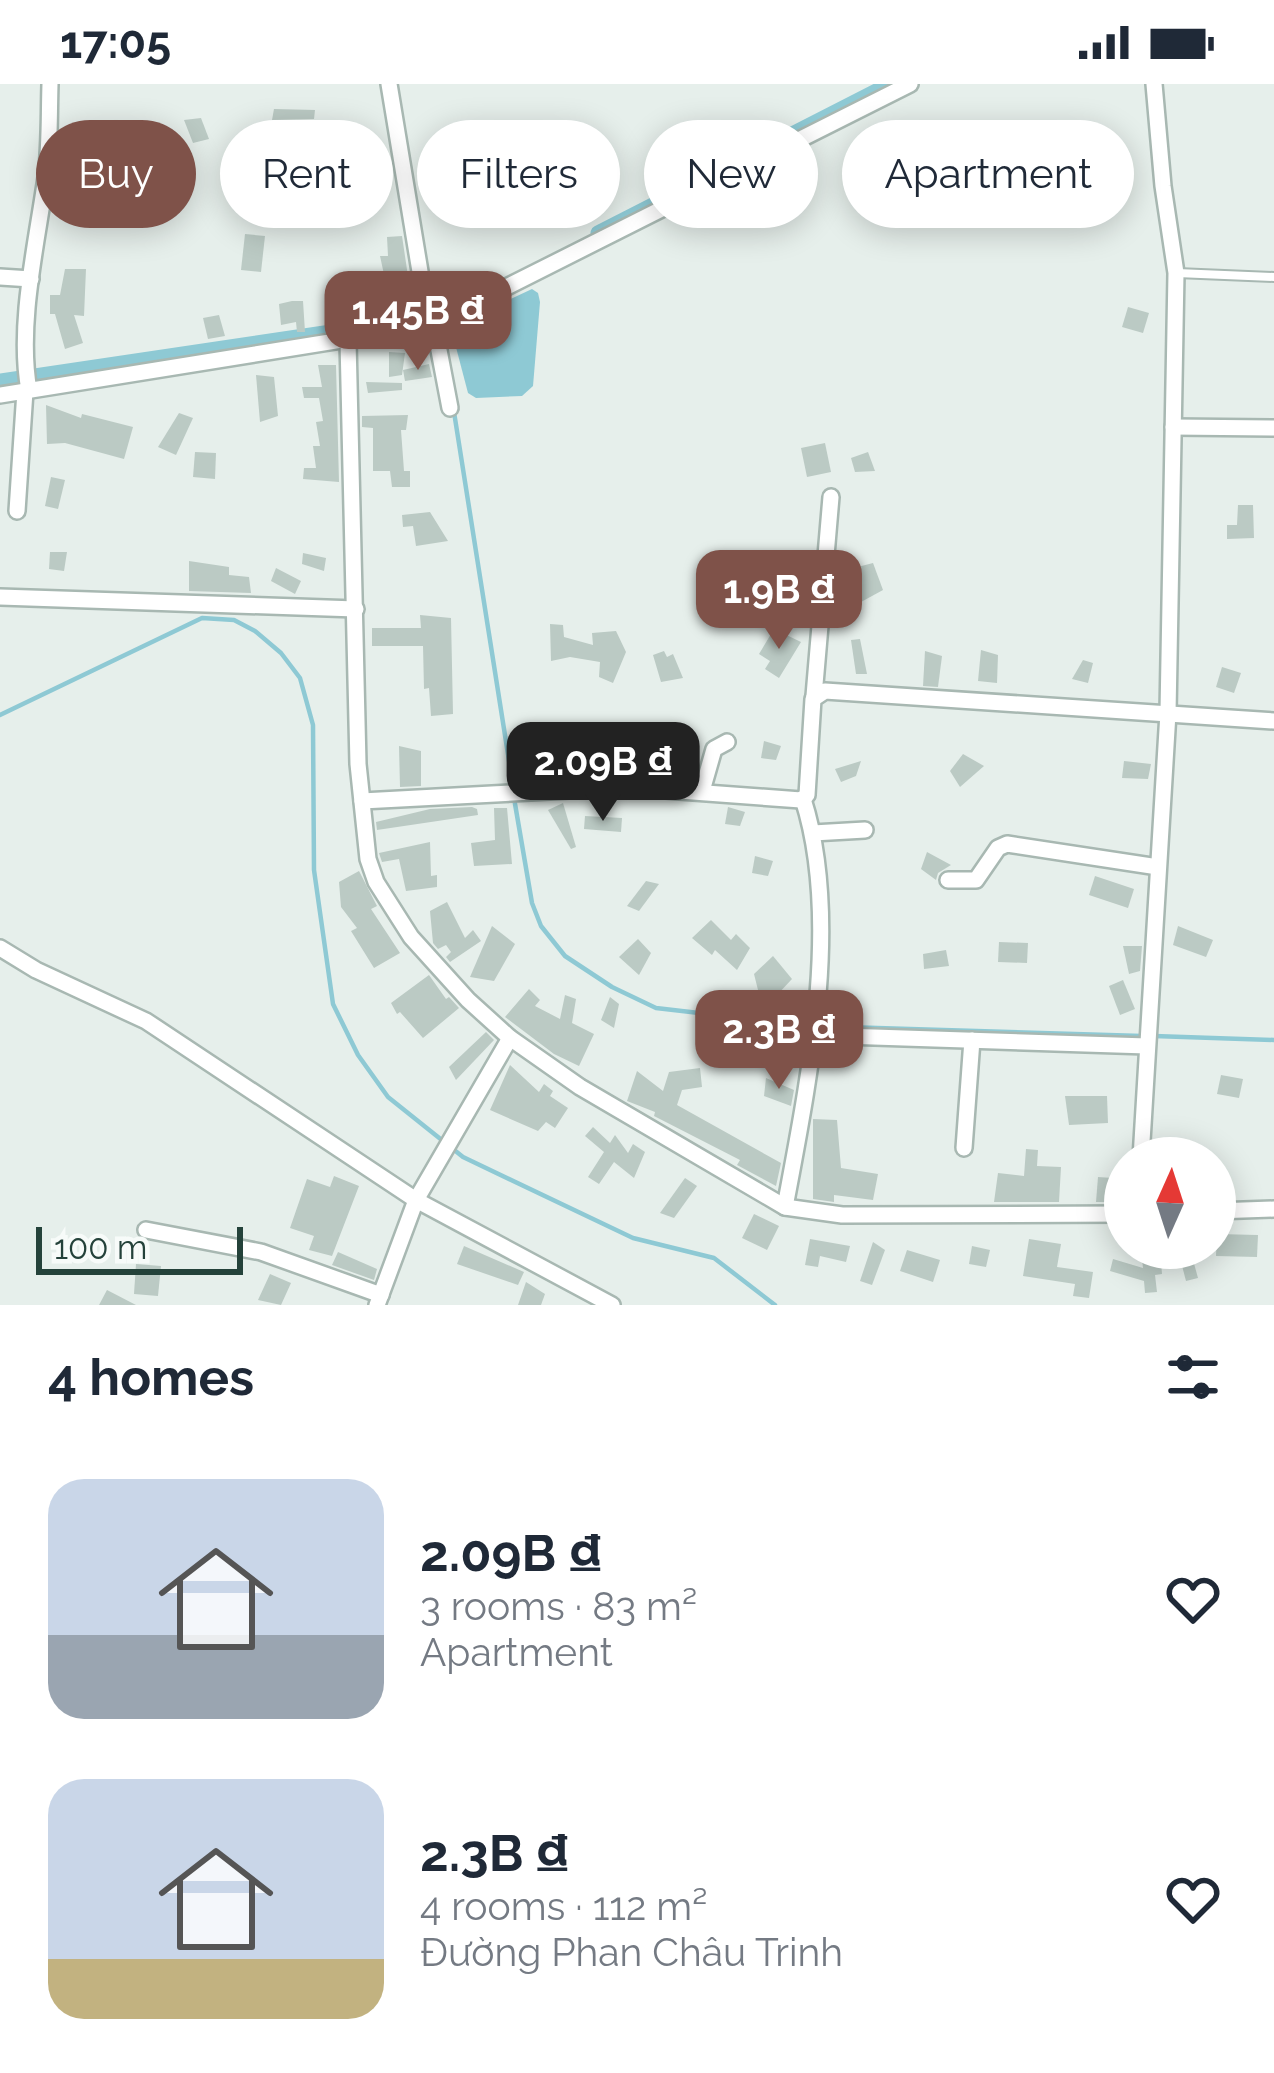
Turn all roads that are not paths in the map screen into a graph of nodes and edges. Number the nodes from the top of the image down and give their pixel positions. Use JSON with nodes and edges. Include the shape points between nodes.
{"nodes":[{"id":1,"x":50,"y":84,"type":"edge"},
{"id":2,"x":389,"y":84,"type":"edge"},
{"id":3,"x":910,"y":84,"type":"edge"},
{"id":4,"x":1154,"y":84,"type":"edge"},
{"id":5,"x":1176,"y":273,"type":"junction"},
{"id":6,"x":0,"y":277,"type":"edge"},
{"id":7,"x":1274,"y":278,"type":"edge"},
{"id":8,"x":32,"y":279,"type":"junction"},
{"id":9,"x":431,"y":325,"type":"junction"},
{"id":10,"x":348,"y":341,"type":"junction"},
{"id":11,"x":27,"y":391,"type":"junction"},
{"id":12,"x":0,"y":394,"type":"edge"},
{"id":13,"x":450,"y":408,"type":"dead end"},
{"id":14,"x":1173,"y":427,"type":"junction"},
{"id":15,"x":1274,"y":428,"type":"edge"},
{"id":16,"x":831,"y":497,"type":"dead end"},
{"id":17,"x":16,"y":511,"type":"dead end"},
{"id":18,"x":0,"y":597,"type":"edge"},
{"id":19,"x":356,"y":609,"type":"junction"},
{"id":20,"x":814,"y":696,"type":"junction"},
{"id":21,"x":1168,"y":712,"type":"junction"},
{"id":22,"x":1274,"y":721,"type":"edge"},
{"id":23,"x":727,"y":742,"type":"dead end"},
{"id":24,"x":701,"y":791,"type":"junction"},
{"id":25,"x":803,"y":799,"type":"junction"},
{"id":26,"x":362,"y":801,"type":"junction"},
{"id":27,"x":865,"y":830,"type":"dead end"},
{"id":28,"x":813,"y":833,"type":"junction"},
{"id":29,"x":1158,"y":867,"type":"junction"},
{"id":30,"x":948,"y":880,"type":"dead end"},
{"id":31,"x":0,"y":948,"type":"edge"},
{"id":32,"x":814,"y":1027,"type":"junction"},
{"id":33,"x":510,"y":1038,"type":"junction"},
{"id":34,"x":972,"y":1040,"type":"junction"},
{"id":35,"x":1148,"y":1040,"type":"junction"},
{"id":36,"x":1142,"y":1137,"type":"edge"},
{"id":37,"x":964,"y":1148,"type":"dead end"},
{"id":38,"x":416,"y":1200,"type":"junction"},
{"id":39,"x":785,"y":1207,"type":"junction"},
{"id":40,"x":1274,"y":1208,"type":"edge"},
{"id":41,"x":1236,"y":1210,"type":"edge"},
{"id":42,"x":1104,"y":1214,"type":"edge"},
{"id":43,"x":146,"y":1230,"type":"dead end"},
{"id":44,"x":379,"y":1300,"type":"edge"},
{"id":45,"x":612,"y":1305,"type":"edge"}],
"edges":[{"from":1,"to":8,"type":"street"},
{"from":2,"to":9,"type":"street"},
{"from":3,"to":9,"type":"street"},
{"from":4,"to":5,"type":"street"},
{"from":5,"to":7,"type":"lane"},
{"from":5,"to":14,"type":"street"},
{"from":6,"to":8,"type":"street"},
{"from":8,"to":11,"type":"street"},
{"from":9,"to":10,"type":"street"},
{"from":9,"to":13,"type":"street"},
{"from":10,"to":11,"type":"street"},
{"from":10,"to":19,"type":"street"},
{"from":11,"to":12,"type":"street"},
{"from":11,"to":17,"type":"street"},
{"from":14,"to":15,"type":"street"},
{"from":14,"to":21,"type":"street"},
{"from":16,"to":20,"type":"street"},
{"from":18,"to":19,"type":"street"},
{"from":19,"to":26,"type":"street"},
{"from":20,"to":21,"type":"street"},
{"from":20,"to":25,"type":"street"},
{"from":21,"to":22,"type":"street"},
{"from":21,"to":29,"type":"street"},
{"from":23,"to":24,"type":"street","via":[[714,749]]},
{"from":24,"to":25,"type":"street"},
{"from":24,"to":26,"type":"street","via":[[626,787]]},
{"from":25,"to":28,"type":"street"},
{"from":26,"to":33,"type":"street","via":[[376,882],[411,937]]},
{"from":27,"to":28,"type":"street"},
{"from":28,"to":32,"type":"street","via":[[820,953]]},
{"from":29,"to":30,"type":"street","via":[[1007,844],[976,880]]},
{"from":29,"to":35,"type":"street"},
{"from":31,"to":38,"type":"street","via":[[146,1021]]},
{"from":32,"to":34,"type":"street"},
{"from":32,"to":39,"type":"street"},
{"from":33,"to":38,"type":"street"},
{"from":33,"to":39,"type":"street"},
{"from":34,"to":35,"type":"street"},
{"from":34,"to":37,"type":"street"},
{"from":35,"to":36,"type":"street"},
{"from":38,"to":44,"type":"street"},
{"from":38,"to":45,"type":"street"},
{"from":39,"to":42,"type":"street","via":[[842,1215]]},
{"from":40,"to":41,"type":"street"},
{"from":43,"to":44,"type":"street","via":[[261,1252]]}]}
